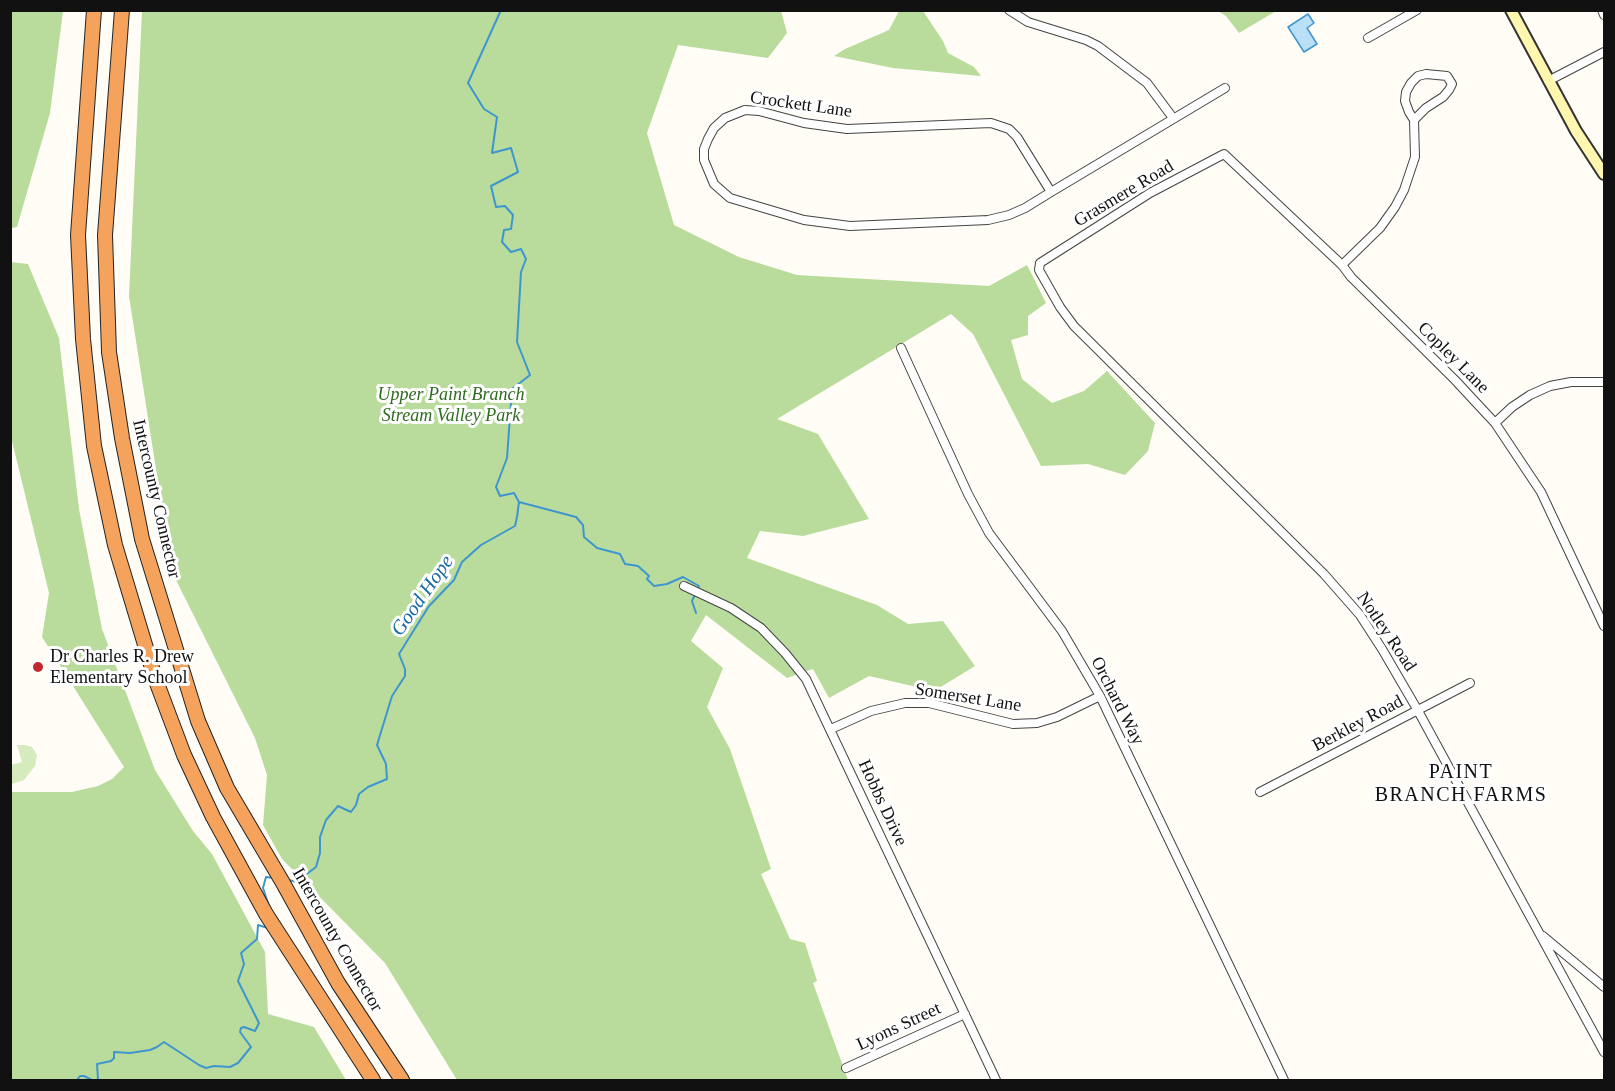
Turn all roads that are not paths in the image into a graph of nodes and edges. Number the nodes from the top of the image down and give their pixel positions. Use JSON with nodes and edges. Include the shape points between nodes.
{"nodes":[{"id":1,"x":94,"y":10,"type":"edge"},
{"id":2,"x":122,"y":10,"type":"edge"},
{"id":3,"x":1009,"y":10,"type":"edge"},
{"id":4,"x":1417,"y":10,"type":"edge"},
{"id":5,"x":1511,"y":10,"type":"edge"},
{"id":6,"x":1602,"y":10,"type":"edge"},
{"id":7,"x":1605,"y":15,"type":"edge"},
{"id":8,"x":1368,"y":38,"type":"dead end"},
{"id":9,"x":1605,"y":52,"type":"edge"},
{"id":10,"x":1548,"y":81,"type":"junction"},
{"id":11,"x":1225,"y":88,"type":"dead end"},
{"id":12,"x":1173,"y":118,"type":"junction"},
{"id":13,"x":1414,"y":120,"type":"junction"},
{"id":14,"x":1224,"y":154,"type":"joint"},
{"id":15,"x":1605,"y":174,"type":"edge"},
{"id":16,"x":1051,"y":192,"type":"junction"},
{"id":17,"x":1040,"y":263,"type":"joint"},
{"id":18,"x":1342,"y":265,"type":"junction"},
{"id":19,"x":901,"y":348,"type":"dead end"},
{"id":20,"x":1605,"y":382,"type":"edge"},
{"id":21,"x":1495,"y":423,"type":"junction"},
{"id":22,"x":684,"y":586,"type":"dead end"},
{"id":23,"x":1605,"y":626,"type":"edge"},
{"id":24,"x":1470,"y":683,"type":"dead end"},
{"id":25,"x":1100,"y":696,"type":"junction"},
{"id":26,"x":1417,"y":709,"type":"junction"},
{"id":27,"x":831,"y":729,"type":"junction"},
{"id":28,"x":1260,"y":792,"type":"dead end"},
{"id":29,"x":1540,"y":933,"type":"junction"},
{"id":30,"x":1605,"y":987,"type":"edge"},
{"id":31,"x":965,"y":1014,"type":"junction"},
{"id":32,"x":1605,"y":1052,"type":"edge"},
{"id":33,"x":846,"y":1068,"type":"dead end"},
{"id":34,"x":373,"y":1080,"type":"edge"},
{"id":35,"x":402,"y":1080,"type":"edge"},
{"id":36,"x":996,"y":1080,"type":"edge"},
{"id":37,"x":1284,"y":1080,"type":"edge"}],
"edges":[{"from":1,"to":34,"type":"highway","via":[[78,235],[94,446],[115,545],[155,678],[213,817],[266,914]]},
{"from":2,"to":35,"type":"highway","name":"Intercounty Connector","via":[[105,235],[109,352],[142,539],[198,721],[227,788],[338,983]]},
{"from":3,"to":12,"type":"street","via":[[1028,22],[1098,46],[1147,83]]},
{"from":4,"to":8,"type":"street"},
{"from":5,"to":10,"type":"main road"},
{"from":6,"to":7,"type":"street"},
{"from":9,"to":10,"type":"street"},
{"from":10,"to":15,"type":"main road"},
{"from":11,"to":12,"type":"street","name":"Crockett Lane"},
{"from":12,"to":16,"type":"street","name":"Crockett Lane"},
{"from":13,"to":13,"type":"street","via":[[1449,90],[1452,84],[1447,75],[1426,74],[1411,83],[1405,101]]},
{"from":13,"to":18,"type":"street","via":[[1415,157],[1399,198],[1380,228]]},
{"from":14,"to":17,"type":"street","name":"Grasmere Road","via":[[1150,193]]},
{"from":14,"to":18,"type":"street","name":"Copley Lane"},
{"from":16,"to":16,"type":"street","name":"Crockett Lane","via":[[1025,208],[988,220],[827,225],[730,198],[714,184],[704,160],[704,149],[714,128],[725,118],[745,110],[847,129],[991,123],[1009,129],[1017,137]]},
{"from":17,"to":26,"type":"street","name":"Notley Road","via":[[1039,270],[1074,326],[1324,574],[1360,615]]},
{"from":18,"to":21,"type":"street","name":"Copley Lane"},
{"from":19,"to":25,"type":"street","name":"Orchard Way","via":[[989,533],[1062,631]]},
{"from":20,"to":21,"type":"street","via":[[1550,386],[1512,407]]},
{"from":21,"to":23,"type":"street","name":"Copley Lane","via":[[1541,492]]},
{"from":22,"to":27,"type":"street","name":"Hobbs Drive","via":[[731,608],[761,628],[806,680]]},
{"from":24,"to":26,"type":"street","name":"Berkley Road"},
{"from":25,"to":27,"type":"street","name":"Somerset Lane","via":[[1036,723],[1014,724],[929,704],[906,703],[871,711]]},
{"from":25,"to":37,"type":"street","name":"Orchard Way"},
{"from":26,"to":28,"type":"street","name":"Berkley Road"},
{"from":26,"to":29,"type":"street","name":"Notley Road"},
{"from":27,"to":31,"type":"street","name":"Hobbs Drive"},
{"from":29,"to":30,"type":"street"},
{"from":29,"to":32,"type":"street","name":"Notley Road"},
{"from":31,"to":33,"type":"street","name":"Lyons Street"},
{"from":31,"to":36,"type":"street","name":"Hobbs Drive"}]}
